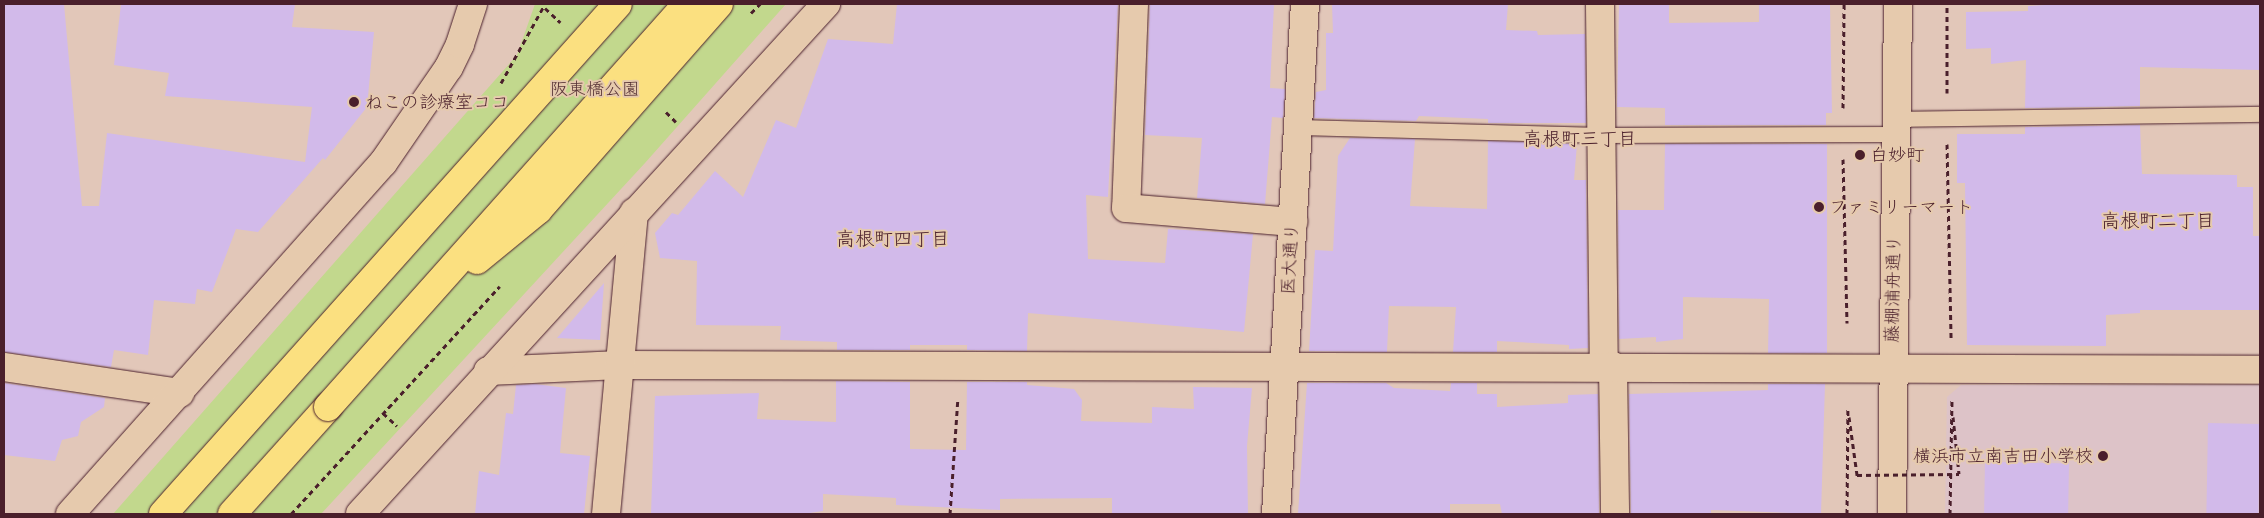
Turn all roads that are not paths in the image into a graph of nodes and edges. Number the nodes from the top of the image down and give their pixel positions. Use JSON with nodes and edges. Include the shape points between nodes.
{"nodes":[{"id":1,"x":618,"y":4,"type":"edge"},
{"id":2,"x":687,"y":4,"type":"edge"},
{"id":3,"x":719,"y":4,"type":"edge"},
{"id":4,"x":826,"y":4,"type":"edge"},
{"id":5,"x":1134,"y":4,"type":"edge"},
{"id":6,"x":1305,"y":4,"type":"edge"},
{"id":7,"x":1600,"y":4,"type":"edge"},
{"id":8,"x":1898,"y":4,"type":"edge"},
{"id":9,"x":471,"y":7,"type":"edge"},
{"id":10,"x":2260,"y":114,"type":"edge"},
{"id":11,"x":1299,"y":127,"type":"junction"},
{"id":12,"x":1896,"y":127,"type":"junction"},
{"id":13,"x":1601,"y":135,"type":"junction"},
{"id":14,"x":634,"y":212,"type":"junction"},
{"id":15,"x":1292,"y":222,"type":"junction"},
{"id":16,"x":409,"y":316,"type":"junction"},
{"id":17,"x":620,"y":365,"type":"junction"},
{"id":18,"x":1608,"y":366,"type":"junction"},
{"id":19,"x":4,"y":367,"type":"edge"},
{"id":20,"x":1284,"y":367,"type":"junction"},
{"id":21,"x":1892,"y":368,"type":"junction"},
{"id":22,"x":488,"y":370,"type":"junction"},
{"id":23,"x":2260,"y":370,"type":"edge"},
{"id":24,"x":180,"y":393,"type":"junction"},
{"id":25,"x":70,"y":514,"type":"edge"},
{"id":26,"x":163,"y":514,"type":"edge"},
{"id":27,"x":232,"y":514,"type":"edge"},
{"id":28,"x":360,"y":514,"type":"edge"},
{"id":29,"x":606,"y":514,"type":"edge"},
{"id":30,"x":1276,"y":514,"type":"edge"},
{"id":31,"x":1615,"y":514,"type":"edge"},
{"id":32,"x":1892,"y":514,"type":"edge"}],
"edges":[{"from":1,"to":26,"type":"highway","bridge":true},
{"from":2,"to":16,"type":"highway","bridge":true},
{"from":3,"to":16,"type":"highway","bridge":true,"via":[[538,210]]},
{"from":4,"to":14,"type":"street"},
{"from":5,"to":15,"type":"street","via":[[1126,208]]},
{"from":6,"to":11,"type":"street","name":"医大通り"},
{"from":7,"to":13,"type":"street"},
{"from":8,"to":12,"type":"street","name":"藤棚浦舟通り"},
{"from":9,"to":24,"type":"street","via":[[460,44],[448,67],[383,164]]},
{"from":10,"to":12,"type":"lane","via":[[1947,118]]},
{"from":11,"to":13,"type":"lane"},
{"from":11,"to":15,"type":"street","name":"医大通り"},
{"from":12,"to":13,"type":"lane","via":[[1843,135]]},
{"from":12,"to":21,"type":"street","name":"藤棚浦舟通り"},
{"from":13,"to":18,"type":"street"},
{"from":14,"to":17,"type":"street"},
{"from":14,"to":22,"type":"street"},
{"from":15,"to":20,"type":"street","name":"医大通り"},
{"from":16,"to":27,"type":"highway","bridge":true},
{"from":17,"to":20,"type":"street"},
{"from":17,"to":22,"type":"street"},
{"from":17,"to":29,"type":"street"},
{"from":18,"to":20,"type":"street"},
{"from":18,"to":21,"type":"street"},
{"from":18,"to":31,"type":"street"},
{"from":19,"to":24,"type":"street"},
{"from":20,"to":30,"type":"street","name":"医大通り"},
{"from":21,"to":23,"type":"street"},
{"from":21,"to":32,"type":"street","name":"藤棚浦舟通り"},
{"from":22,"to":28,"type":"street"},
{"from":24,"to":25,"type":"street"}]}
